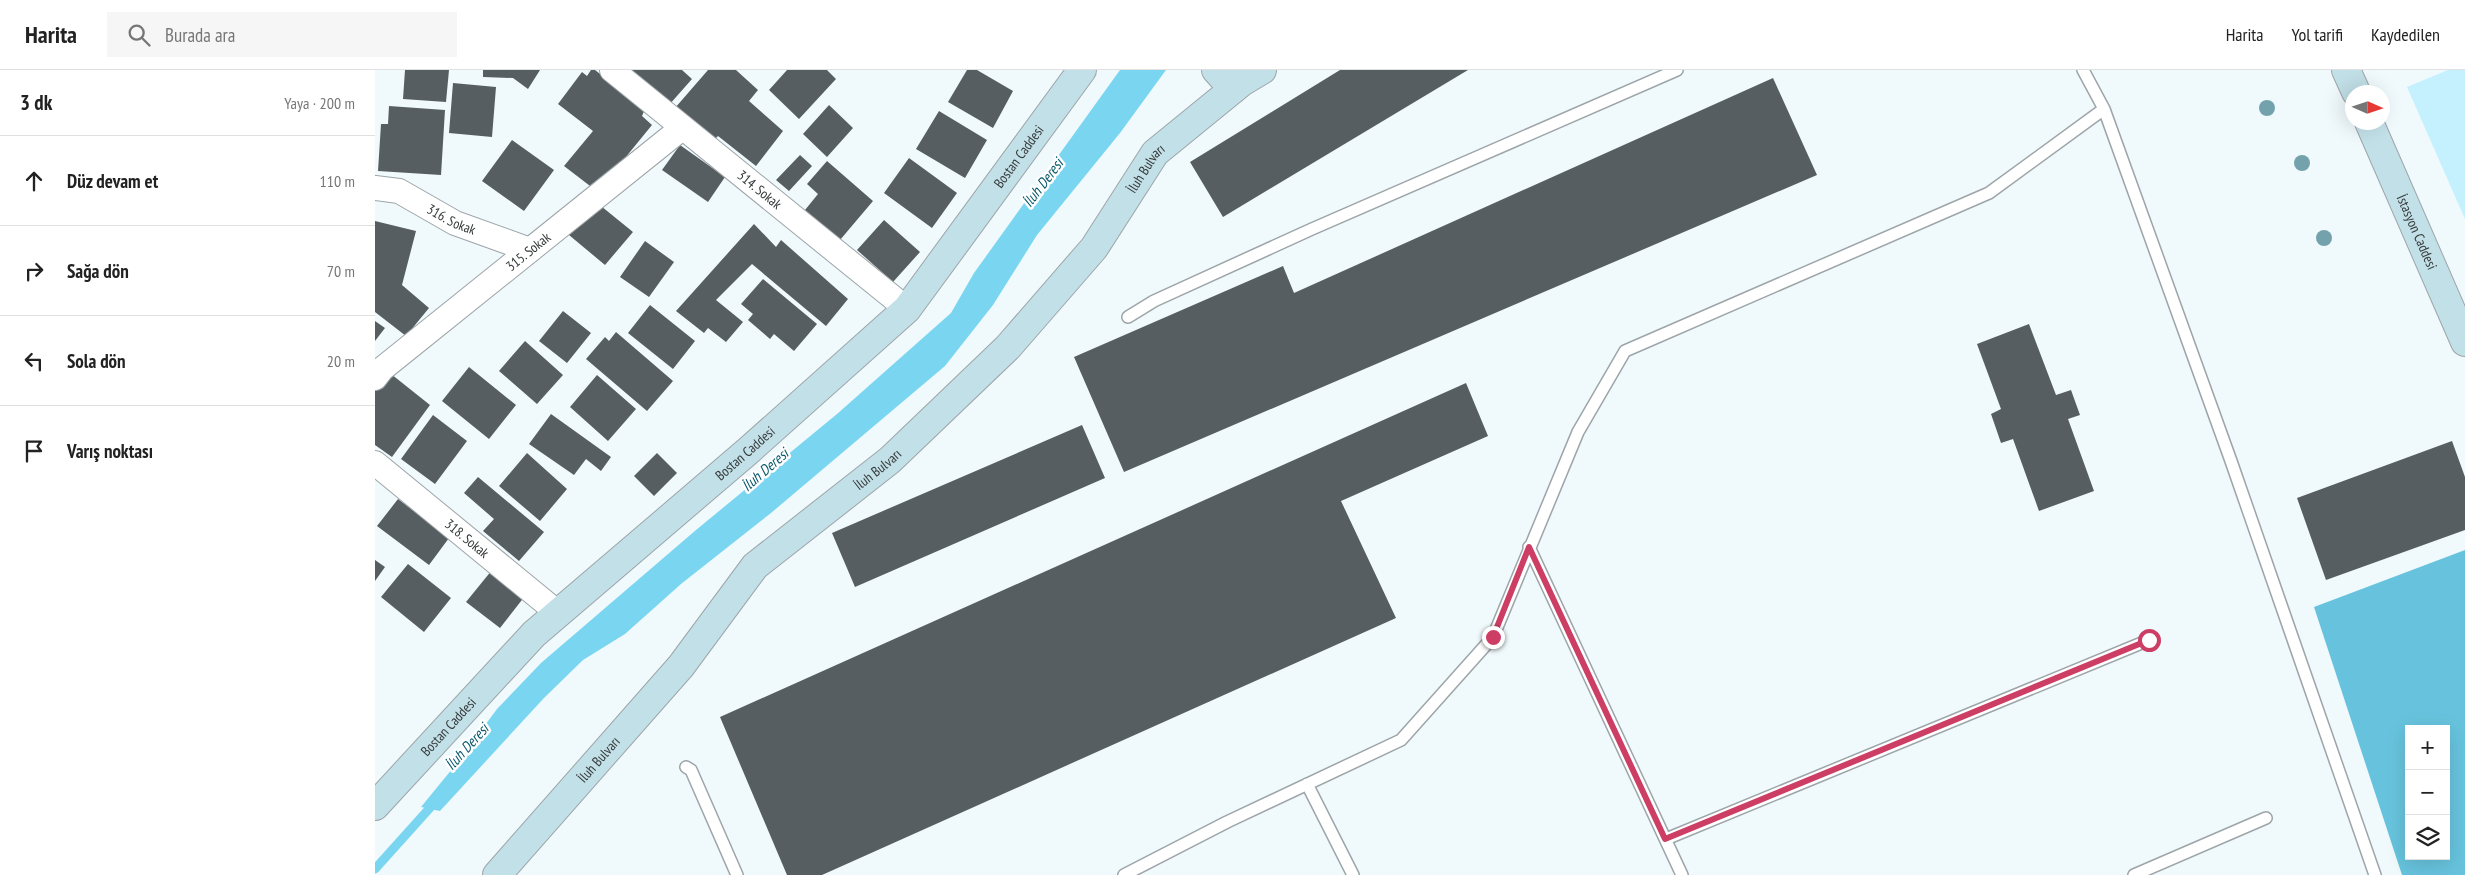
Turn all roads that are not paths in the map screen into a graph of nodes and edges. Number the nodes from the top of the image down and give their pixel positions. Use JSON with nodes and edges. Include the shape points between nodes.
{"nodes":[{"id":1,"x":612,"y":70,"type":"edge"},
{"id":2,"x":1082,"y":70,"type":"edge"},
{"id":3,"x":1261,"y":70,"type":"edge"},
{"id":4,"x":1677,"y":70,"type":"edge"},
{"id":5,"x":2083,"y":70,"type":"edge"},
{"id":6,"x":2346,"y":70,"type":"edge"},
{"id":7,"x":1225,"y":80,"type":"edge"},
{"id":8,"x":2352,"y":85,"type":"edge"},
{"id":9,"x":2104,"y":109,"type":"junction"},
{"id":10,"x":682,"y":128,"type":"junction"},
{"id":11,"x":2372,"y":130,"type":"edge"},
{"id":12,"x":375,"y":188,"type":"edge"},
{"id":13,"x":530,"y":250,"type":"junction"},
{"id":14,"x":907,"y":309,"type":"junction"},
{"id":15,"x":1129,"y":317,"type":"dead end"},
{"id":16,"x":2465,"y":342,"type":"edge"},
{"id":17,"x":375,"y":378,"type":"edge"},
{"id":18,"x":375,"y":463,"type":"edge"},
{"id":19,"x":1529,"y":547,"type":"junction"},
{"id":20,"x":558,"y":613,"type":"junction"},
{"id":21,"x":2149,"y":640,"type":"dead end"},
{"id":22,"x":686,"y":767,"type":"dead end"},
{"id":23,"x":1307,"y":784,"type":"junction"},
{"id":24,"x":375,"y":806,"type":"edge"},
{"id":25,"x":2266,"y":818,"type":"dead end"},
{"id":26,"x":1665,"y":839,"type":"junction"},
{"id":27,"x":497,"y":875,"type":"edge"},
{"id":28,"x":737,"y":875,"type":"edge"},
{"id":29,"x":1124,"y":875,"type":"edge"},
{"id":30,"x":1353,"y":875,"type":"edge"},
{"id":31,"x":1682,"y":875,"type":"edge"},
{"id":32,"x":2134,"y":875,"type":"edge"},
{"id":33,"x":2375,"y":875,"type":"edge"}],
"edges":[{"from":1,"to":10,"type":"street","name":"314. Sokak"},
{"from":2,"to":14,"type":"street","name":"Bostan Caddesi"},
{"from":3,"to":7,"type":"street","name":"İluh Bulvarı"},
{"from":4,"to":15,"type":"lane","via":[[1312,229],[1154,301]]},
{"from":5,"to":9,"type":"lane"},
{"from":6,"to":8,"type":"street"},
{"from":7,"to":27,"type":"street","name":"İluh Bulvarı","via":[[1155,153],[1094,248],[1007,347],[890,460],[755,566],[681,666]]},
{"from":9,"to":19,"type":"lane","via":[[1989,193],[1625,351],[1578,432]]},
{"from":9,"to":33,"type":"lane"},
{"from":10,"to":13,"type":"street","name":"315. Sokak"},
{"from":10,"to":14,"type":"street","name":"314. Sokak"},
{"from":11,"to":16,"type":"street","name":"İstasyon Caddesi"},
{"from":12,"to":13,"type":"street","name":"316. Sokak","via":[[399,191],[455,223]]},
{"from":13,"to":17,"type":"street","name":"315. Sokak"},
{"from":14,"to":20,"type":"street","name":"Bostan Caddesi"},
{"from":18,"to":20,"type":"street","name":"318. Sokak"},
{"from":19,"to":23,"type":"lane","via":[[1493,637],[1401,740]]},
{"from":19,"to":26,"type":"lane"},
{"from":20,"to":24,"type":"street","name":"Bostan Caddesi","via":[[534,634]]},
{"from":21,"to":26,"type":"lane"},
{"from":22,"to":28,"type":"lane","via":[[691,770]]},
{"from":23,"to":29,"type":"lane"},
{"from":23,"to":30,"type":"lane"},
{"from":25,"to":32,"type":"lane"},
{"from":26,"to":31,"type":"lane"}]}
